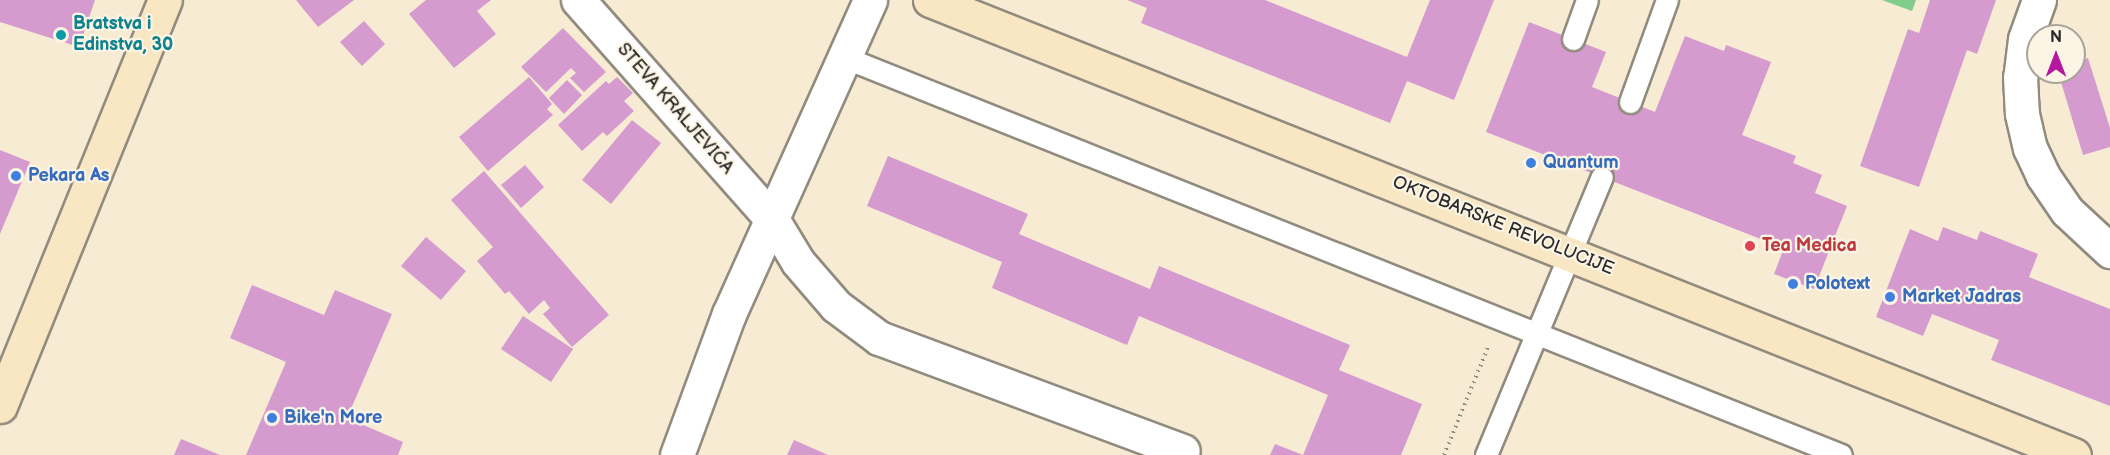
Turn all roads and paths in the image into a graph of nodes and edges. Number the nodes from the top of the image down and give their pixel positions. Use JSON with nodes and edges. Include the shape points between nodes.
{"nodes":[{"id":1,"x":165,"y":0,"type":"edge"},
{"id":2,"x":578,"y":0,"type":"edge"},
{"id":3,"x":870,"y":0,"type":"edge"},
{"id":4,"x":930,"y":0,"type":"edge"},
{"id":5,"x":1587,"y":0,"type":"edge"},
{"id":6,"x":1667,"y":0,"type":"edge"},
{"id":7,"x":2039,"y":0,"type":"edge"},
{"id":8,"x":1573,"y":39,"type":"dead end"},
{"id":9,"x":846,"y":58,"type":"junction"},
{"id":10,"x":1630,"y":102,"type":"dead end"},
{"id":11,"x":1602,"y":177,"type":"dead end"},
{"id":12,"x":772,"y":219,"type":"junction"},
{"id":13,"x":2110,"y":251,"type":"edge"},
{"id":14,"x":1572,"y":253,"type":"junction"},
{"id":15,"x":1501,"y":317,"type":"junction"},
{"id":16,"x":1538,"y":331,"type":"junction"},
{"id":17,"x":0,"y":406,"type":"edge"},
{"id":18,"x":1183,"y":451,"type":"dead end"},
{"id":19,"x":677,"y":455,"type":"edge"},
{"id":20,"x":1444,"y":455,"type":"edge"},
{"id":21,"x":1486,"y":455,"type":"edge"},
{"id":22,"x":1841,"y":455,"type":"edge"},
{"id":23,"x":2074,"y":455,"type":"edge"}],
"edges":[{"from":1,"to":17,"type":"street"},
{"from":2,"to":12,"type":"street","name":"STEVA KRALJEVIĆA"},
{"from":3,"to":9,"type":"street"},
{"from":4,"to":14,"type":"street","name":"OKTOBARSKE REVOLUCIJE"},
{"from":5,"to":8,"type":"lane"},
{"from":6,"to":10,"type":"lane"},
{"from":7,"to":13,"type":"street","via":[[2025,39],[2020,77],[2022,114],[2030,148],[2067,211]]},
{"from":9,"to":12,"type":"street"},
{"from":9,"to":15,"type":"lane"},
{"from":11,"to":14,"type":"lane"},
{"from":12,"to":18,"type":"street","name":"STEVA KRALJEVIĆA","via":[[798,262],[836,306],[879,338]]},
{"from":12,"to":19,"type":"street","via":[[729,314]]},
{"from":14,"to":16,"type":"lane"},
{"from":14,"to":23,"type":"street","name":"OKTOBARSKE REVOLUCIJE"},
{"from":15,"to":16,"type":"lane"},
{"from":15,"to":20,"type":"path"},
{"from":16,"to":21,"type":"lane"},
{"from":16,"to":22,"type":"lane"}]}
